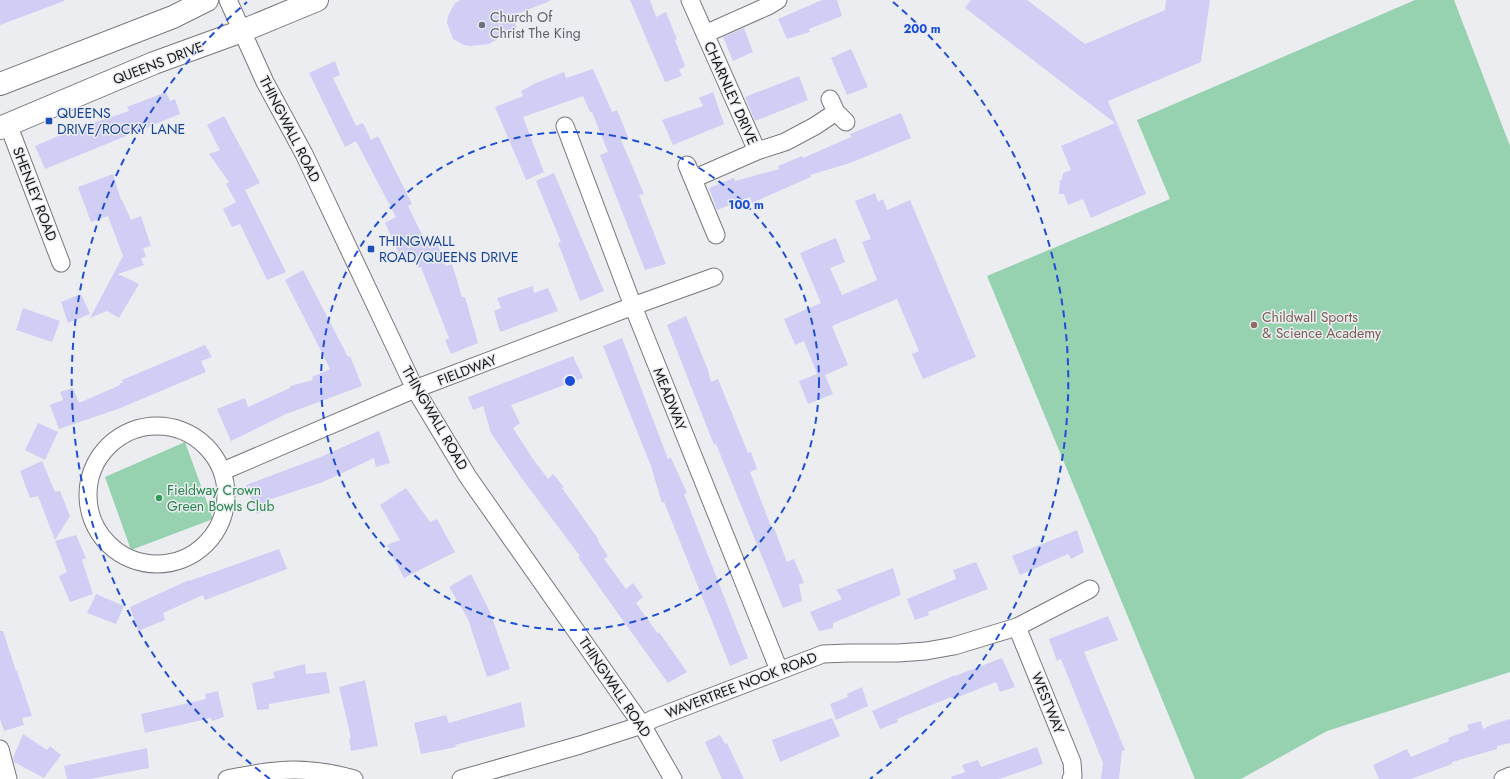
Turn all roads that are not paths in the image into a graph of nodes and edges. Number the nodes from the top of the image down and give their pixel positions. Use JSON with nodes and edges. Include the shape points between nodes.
{"nodes":[{"id":1,"x":207,"y":0,"type":"edge"},
{"id":2,"x":228,"y":0,"type":"edge"},
{"id":3,"x":317,"y":0,"type":"edge"},
{"id":4,"x":690,"y":0,"type":"edge"},
{"id":5,"x":778,"y":0,"type":"edge"},
{"id":6,"x":242,"y":31,"type":"junction"},
{"id":7,"x":705,"y":34,"type":"junction"},
{"id":8,"x":0,"y":84,"type":"edge"},
{"id":9,"x":837,"y":111,"type":"dead end"},
{"id":10,"x":4,"y":126,"type":"edge"},
{"id":11,"x":565,"y":126,"type":"dead end"},
{"id":12,"x":758,"y":151,"type":"junction"},
{"id":13,"x":716,"y":235,"type":"dead end"},
{"id":14,"x":61,"y":263,"type":"dead end"},
{"id":15,"x":714,"y":277,"type":"dead end"},
{"id":16,"x":633,"y":306,"type":"junction"},
{"id":17,"x":416,"y":389,"type":"junction"},
{"id":18,"x":223,"y":471,"type":"junction"},
{"id":19,"x":1090,"y":589,"type":"dead end"},
{"id":20,"x":1017,"y":627,"type":"junction"},
{"id":21,"x":780,"y":670,"type":"junction"},
{"id":22,"x":642,"y":725,"type":"junction"},
{"id":23,"x":0,"y":749,"type":"edge"},
{"id":24,"x":1510,"y":776,"type":"edge"},
{"id":25,"x":8,"y":779,"type":"edge"},
{"id":26,"x":227,"y":779,"type":"edge"},
{"id":27,"x":354,"y":779,"type":"edge"},
{"id":28,"x":461,"y":779,"type":"edge"},
{"id":29,"x":673,"y":779,"type":"edge"},
{"id":30,"x":1071,"y":779,"type":"edge"},
{"id":31,"x":1503,"y":779,"type":"edge"}],
"edges":[{"from":1,"to":8,"type":"highway","via":[[173,17]]},
{"from":2,"to":6,"type":"street","name":"THINGWALL ROAD"},
{"from":3,"to":6,"type":"highway","name":"QUEENS DRIVE"},
{"from":4,"to":7,"type":"street","name":"CHARNLEY DRIVE"},
{"from":5,"to":7,"type":"street","name":"CHARNLEY DRIVE"},
{"from":6,"to":10,"type":"highway","name":"QUEENS DRIVE","via":[[154,63]]},
{"from":6,"to":17,"type":"street","name":"THINGWALL ROAD"},
{"from":7,"to":12,"type":"street","name":"CHARNLEY DRIVE"},
{"from":9,"to":12,"type":"street","name":"CHARNLEY DRIVE","via":[[785,142]]},
{"from":10,"to":14,"type":"street","name":"SHENLEY ROAD"},
{"from":11,"to":16,"type":"street","name":"MEADWAY"},
{"from":12,"to":13,"type":"street","name":"CHARNLEY DRIVE","via":[[690,172]]},
{"from":15,"to":16,"type":"street","name":"FIELDWAY"},
{"from":16,"to":17,"type":"street","name":"FIELDWAY"},
{"from":16,"to":21,"type":"street","name":"MEADWAY"},
{"from":17,"to":18,"type":"street","name":"FIELDWAY"},
{"from":17,"to":22,"type":"street","name":"THINGWALL ROAD","via":[[468,477]]},
{"from":18,"to":18,"type":"street","via":[[227,495],[223,518],[212,539],[194,555],[172,564],[148,564],[125,557],[106,543],[94,523],[88,502],[89,479],[98,459],[112,442],[131,430],[160,426],[175,428],[196,437],[212,452]]},
{"from":19,"to":20,"type":"street","name":"WAVERTREE NOOK ROAD"},
{"from":20,"to":21,"type":"street","name":"WAVERTREE NOOK ROAD","via":[[954,646],[926,651],[823,654]]},
{"from":20,"to":30,"type":"street","name":"WESTWAY","via":[[1072,762]]},
{"from":21,"to":22,"type":"street","name":"WAVERTREE NOOK ROAD","via":[[653,718]]},
{"from":22,"to":28,"type":"street","name":"WAVERTREE NOOK ROAD"},
{"from":22,"to":29,"type":"street","name":"THINGWALL ROAD"},
{"from":23,"to":25,"type":"street"},
{"from":24,"to":31,"type":"street"},
{"from":26,"to":27,"type":"street","via":[[277,770],[306,770]]}]}
